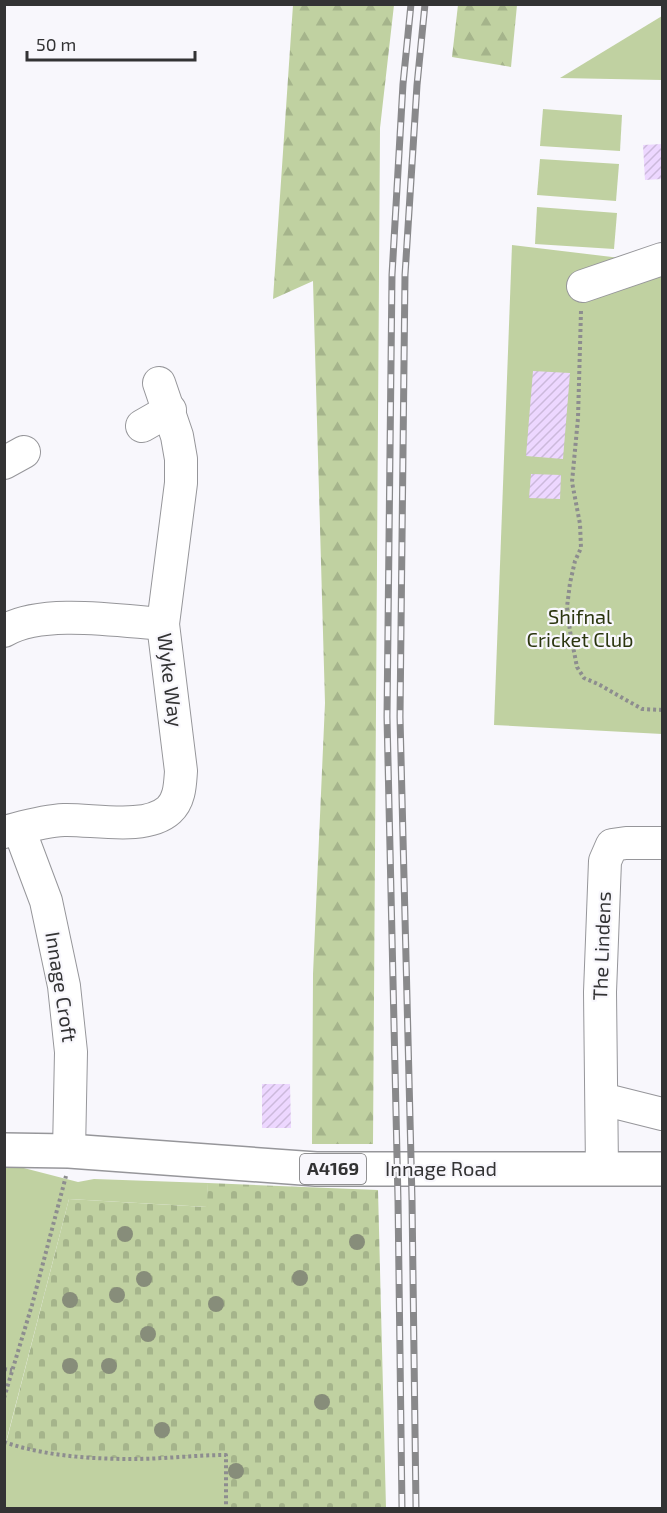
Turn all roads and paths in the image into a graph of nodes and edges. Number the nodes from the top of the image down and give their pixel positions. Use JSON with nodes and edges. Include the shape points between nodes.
{"nodes":[{"id":1,"x":663,"y":259,"type":"edge"},
{"id":2,"x":583,"y":286,"type":"joint"},
{"id":3,"x":142,"y":426,"type":"dead end"},
{"id":4,"x":163,"y":624,"type":"junction"},
{"id":5,"x":4,"y":631,"type":"edge"},
{"id":6,"x":663,"y":710,"type":"edge"},
{"id":7,"x":12,"y":830,"type":"edge"},
{"id":8,"x":663,"y":843,"type":"edge"},
{"id":9,"x":602,"y":1099,"type":"junction"},
{"id":10,"x":663,"y":1114,"type":"edge"},
{"id":11,"x":4,"y":1150,"type":"edge"},
{"id":12,"x":69,"y":1151,"type":"junction"},
{"id":13,"x":602,"y":1169,"type":"junction"},
{"id":14,"x":663,"y":1169,"type":"edge"},
{"id":15,"x":4,"y":1369,"type":"edge"},
{"id":16,"x":12,"y":1370,"type":"junction"},
{"id":17,"x":4,"y":1398,"type":"edge"},
{"id":18,"x":4,"y":1442,"type":"edge"},
{"id":19,"x":226,"y":1509,"type":"edge"}],
"edges":[{"from":1,"to":2,"type":"street"},
{"from":2,"to":6,"type":"path","via":[[572,482],[581,548],[570,583],[570,631],[577,667],[584,678],[642,710]]},
{"from":3,"to":4,"type":"street","name":"Wyke Way","via":[[165,397],[177,436],[181,483]]},
{"from":4,"to":5,"type":"street","via":[[54,618]]},
{"from":4,"to":7,"type":"street","name":"Wyke Way","via":[[181,771],[178,795],[169,810],[150,820],[64,820]]},
{"from":7,"to":12,"type":"street","name":"Innage Croft","via":[[46,901],[64,986],[71,1052]]},
{"from":8,"to":9,"type":"street","name":"The Lindens","via":[[612,845],[605,861],[600,992]]},
{"from":9,"to":10,"type":"street"},
{"from":9,"to":13,"type":"street","name":"The Lindens"},
{"from":11,"to":12,"type":"main road","name":"Innage Road","number":"A4169"},
{"from":12,"to":13,"type":"main road","name":"Innage Road","number":"A4169","via":[[316,1169]]},
{"from":12,"to":16,"type":"path","via":[[49,1242]]},
{"from":13,"to":14,"type":"main road","name":"Innage Road","number":"A4169"},
{"from":15,"to":16,"type":"path"},
{"from":16,"to":17,"type":"path"},
{"from":18,"to":19,"type":"path","via":[[49,1454],[131,1459],[226,1455]]}]}
